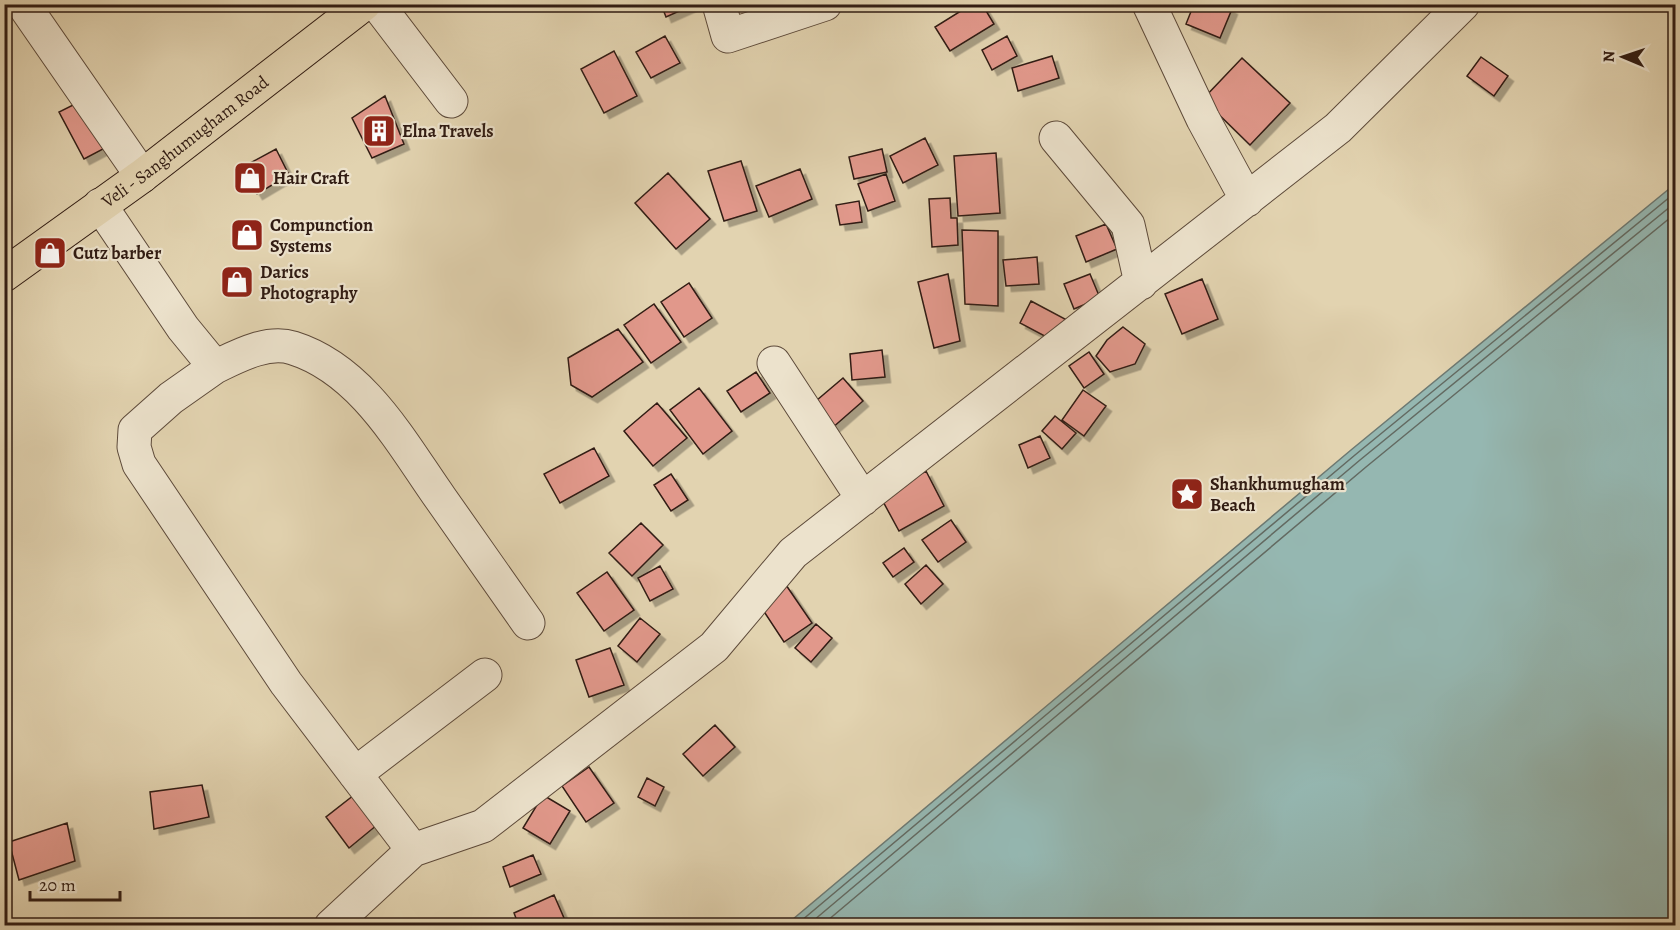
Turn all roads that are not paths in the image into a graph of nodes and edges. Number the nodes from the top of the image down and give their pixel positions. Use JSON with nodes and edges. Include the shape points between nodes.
{"nodes":[{"id":1,"x":23,"y":4,"type":"edge"},
{"id":2,"x":364,"y":4,"type":"edge"},
{"id":3,"x":377,"y":4,"type":"edge"},
{"id":4,"x":720,"y":4,"type":"edge"},
{"id":5,"x":825,"y":4,"type":"edge"},
{"id":6,"x":1149,"y":4,"type":"edge"},
{"id":7,"x":1463,"y":4,"type":"edge"},
{"id":8,"x":451,"y":101,"type":"dead end"},
{"id":9,"x":1056,"y":138,"type":"dead end"},
{"id":10,"x":142,"y":176,"type":"junction"},
{"id":11,"x":1247,"y":200,"type":"junction"},
{"id":12,"x":100,"y":205,"type":"junction"},
{"id":13,"x":5,"y":275,"type":"edge"},
{"id":14,"x":1141,"y":283,"type":"junction"},
{"id":15,"x":774,"y":363,"type":"dead end"},
{"id":16,"x":215,"y":367,"type":"junction"},
{"id":17,"x":863,"y":499,"type":"junction"},
{"id":18,"x":528,"y":623,"type":"dead end"},
{"id":19,"x":485,"y":675,"type":"dead end"},
{"id":20,"x":355,"y":774,"type":"junction"},
{"id":21,"x":413,"y":850,"type":"junction"},
{"id":22,"x":331,"y":926,"type":"edge"}],
"edges":[{"from":1,"to":10,"type":"street"},
{"from":2,"to":10,"type":"main road","name":"Veli - Sanghumugham Road"},
{"from":3,"to":8,"type":"street"},
{"from":4,"to":5,"type":"street","via":[[728,36]]},
{"from":6,"to":11,"type":"street","via":[[1203,119]]},
{"from":7,"to":11,"type":"street","via":[[1338,128]]},
{"from":9,"to":14,"type":"street","via":[[1128,225]]},
{"from":10,"to":12,"type":"main road","name":"Veli - Sanghumugham Road"},
{"from":11,"to":14,"type":"street"},
{"from":12,"to":13,"type":"main road","name":"Veli - Sanghumugham Road"},
{"from":12,"to":16,"type":"street","via":[[183,328]]},
{"from":14,"to":17,"type":"street"},
{"from":15,"to":17,"type":"street"},
{"from":16,"to":18,"type":"street","via":[[245,353],[274,346],[293,348],[336,369],[378,409]]},
{"from":16,"to":20,"type":"street","via":[[135,430],[139,464],[280,674]]},
{"from":17,"to":21,"type":"street","via":[[793,554],[714,647],[513,805],[483,826]]},
{"from":19,"to":20,"type":"street"},
{"from":20,"to":21,"type":"street"},
{"from":21,"to":22,"type":"street"}]}
